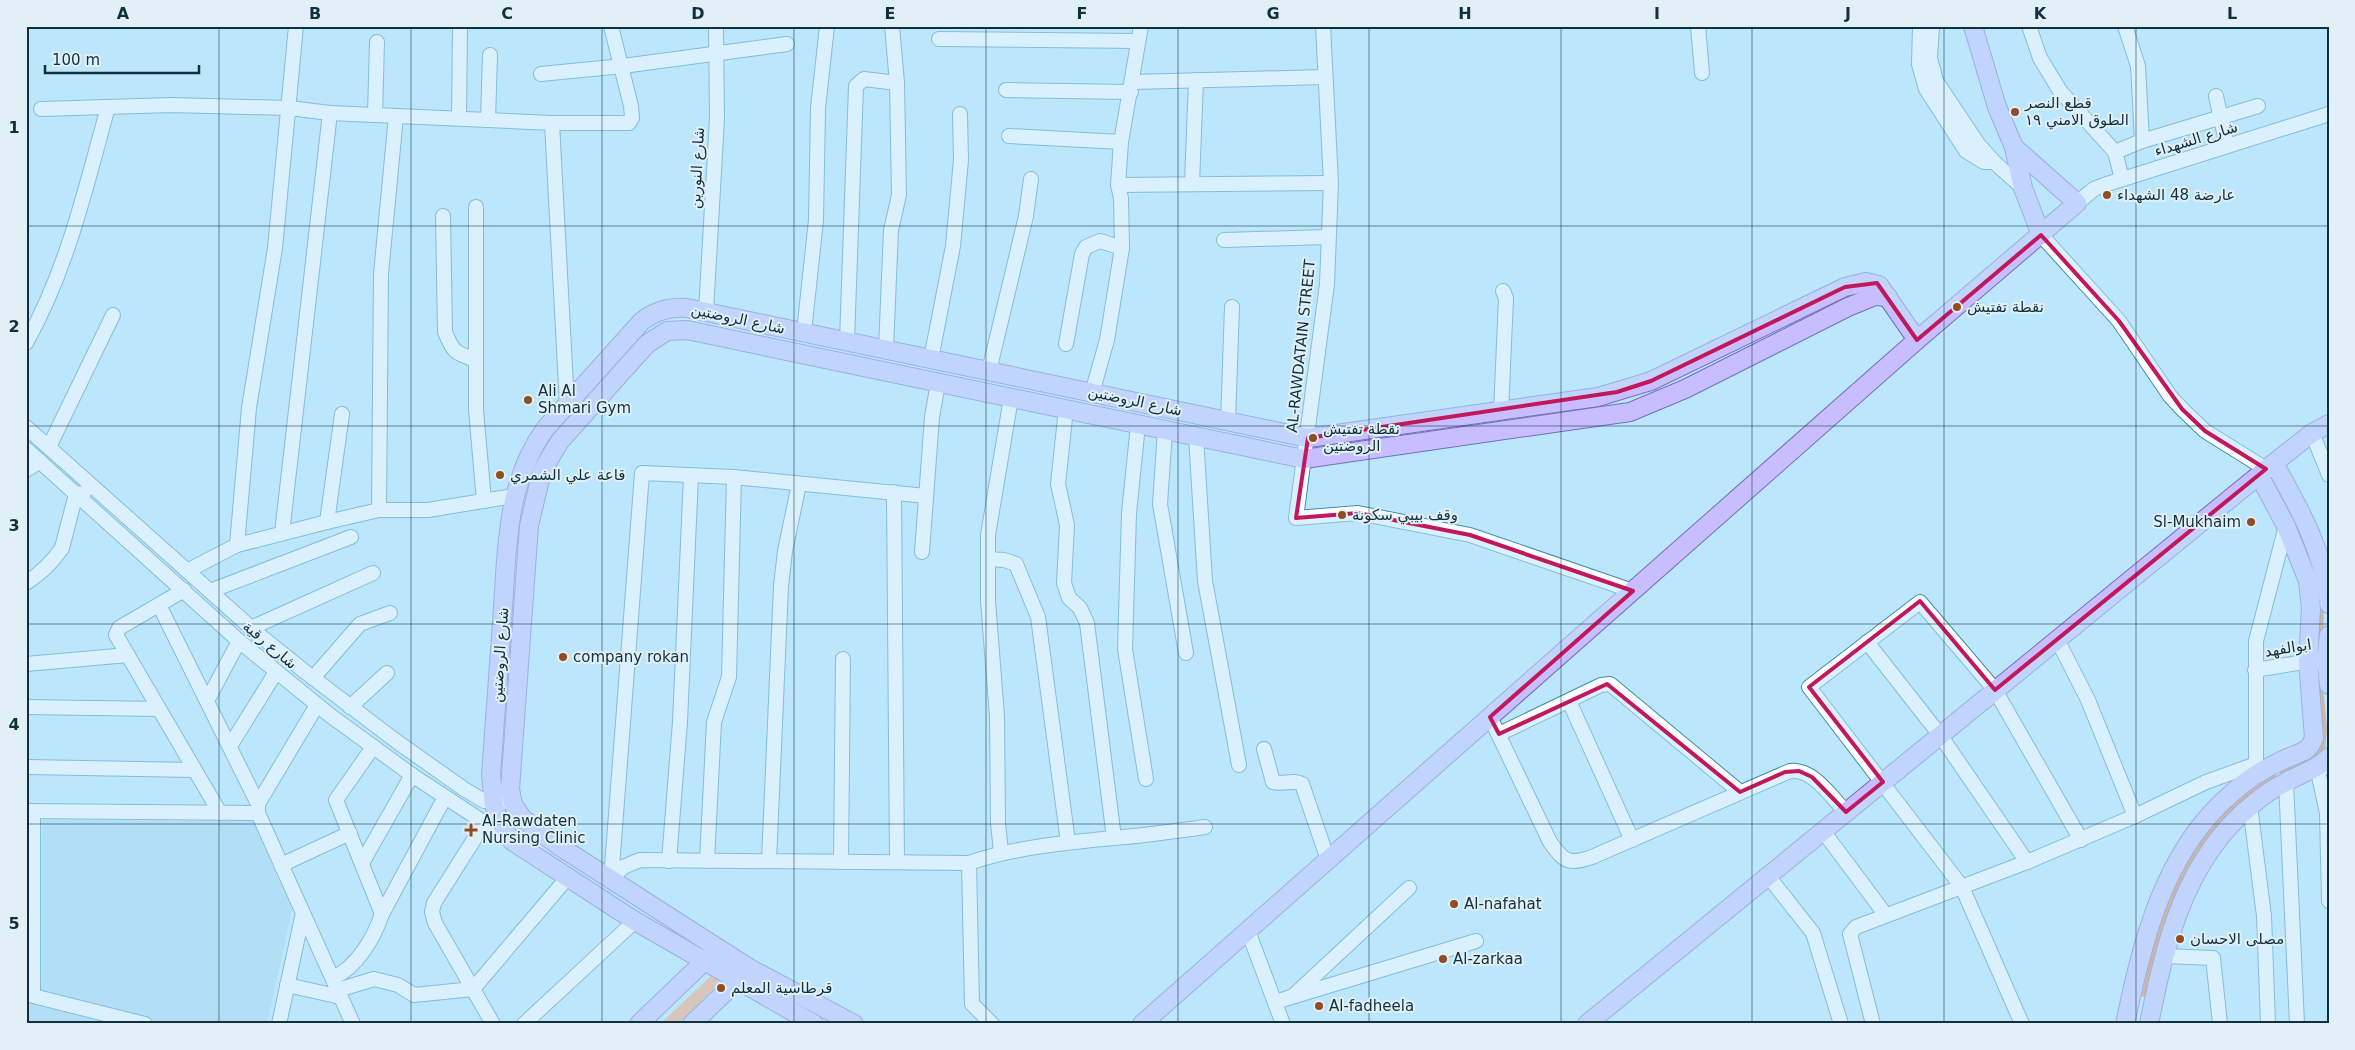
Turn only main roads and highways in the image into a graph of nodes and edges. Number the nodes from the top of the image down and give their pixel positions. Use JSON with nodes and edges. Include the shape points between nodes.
{"nodes":[{"id":1,"x":1973,"y":26,"type":"edge"},
{"id":2,"x":2014,"y":147,"type":"junction"},
{"id":3,"x":2041,"y":234,"type":"junction"},
{"id":4,"x":1888,"y":297,"type":"junction"},
{"id":5,"x":1917,"y":340,"type":"junction"},
{"id":6,"x":2329,"y":424,"type":"edge"},
{"id":7,"x":2266,"y":469,"type":"junction"},
{"id":8,"x":2329,"y":604,"type":"edge"},
{"id":9,"x":2329,"y":635,"type":"edge"},
{"id":10,"x":2327,"y":658,"type":"edge"},
{"id":11,"x":2329,"y":685,"type":"edge"},
{"id":12,"x":2325,"y":763,"type":"edge"},
{"id":13,"x":510,"y":789,"type":"junction"},
{"id":14,"x":492,"y":795,"type":"junction"},
{"id":15,"x":518,"y":813,"type":"junction"},
{"id":16,"x":509,"y":837,"type":"junction"},
{"id":17,"x":718,"y":948,"type":"junction"},
{"id":18,"x":705,"y":962,"type":"junction"},
{"id":19,"x":750,"y":968,"type":"junction"},
{"id":20,"x":737,"y":980,"type":"junction"},
{"id":21,"x":639,"y":1024,"type":"edge"},
{"id":22,"x":692,"y":1024,"type":"edge"},
{"id":23,"x":814,"y":1024,"type":"edge"},
{"id":24,"x":854,"y":1024,"type":"edge"},
{"id":25,"x":1142,"y":1024,"type":"edge"},
{"id":26,"x":1587,"y":1024,"type":"edge"},
{"id":27,"x":2125,"y":1024,"type":"edge"},
{"id":28,"x":2149,"y":1024,"type":"edge"}],
"edges":[{"from":1,"to":2,"type":"main road","via":[[1997,106]]},
{"from":2,"to":3,"type":"main road","via":[[2023,188]]},
{"from":2,"to":3,"type":"main road","via":[[2077,203]]},
{"from":3,"to":5,"type":"main road"},
{"from":4,"to":5,"type":"main road"},
{"from":4,"to":13,"type":"main road","name":"شارع الروضتين","via":[[1874,296],[1848,306],[1685,389],[1630,412],[1304,459],[687,330],[667,331],[648,344],[560,441],[546,461],[536,489],[529,526]]},
{"from":4,"to":14,"type":"main road","name":"شارع الروضتين","via":[[1874,282],[1854,284],[1651,381],[1598,397],[1308,438],[688,308],[664,309],[647,317],[545,430],[532,449],[514,496],[507,551]]},
{"from":5,"to":25,"type":"main road"},
{"from":6,"to":7,"type":"main road","via":[[2312,432]]},
{"from":7,"to":8,"type":"main road","via":[[2316,546]]},
{"from":7,"to":26,"type":"main road"},
{"from":7,"to":27,"type":"main road","via":[[2310,593],[2312,620],[2308,661],[2315,734],[2305,750],[2256,769],[2195,832],[2173,869],[2145,941]]},
{"from":9,"to":10,"type":"main road"},
{"from":10,"to":11,"type":"main road"},
{"from":12,"to":28,"type":"main road","via":[[2286,782],[2250,806],[2224,831],[2201,862],[2184,896],[2164,956]]},
{"from":13,"to":14,"type":"main road","via":[[506,794],[494,792]]},
{"from":13,"to":15,"type":"main road","name":"شارع الروضتين"},
{"from":14,"to":16,"type":"main road"},
{"from":15,"to":16,"type":"main road","via":[[508,818],[504,826]]},
{"from":15,"to":17,"type":"main road","via":[[559,846]]},
{"from":16,"to":18,"type":"main road","via":[[635,921]]},
{"from":17,"to":18,"type":"main road"},
{"from":17,"to":19,"type":"main road"},
{"from":18,"to":20,"type":"main road"},
{"from":18,"to":21,"type":"main road"},
{"from":19,"to":20,"type":"main road"},
{"from":19,"to":24,"type":"main road"},
{"from":20,"to":22,"type":"main road"},
{"from":20,"to":23,"type":"main road"}]}
